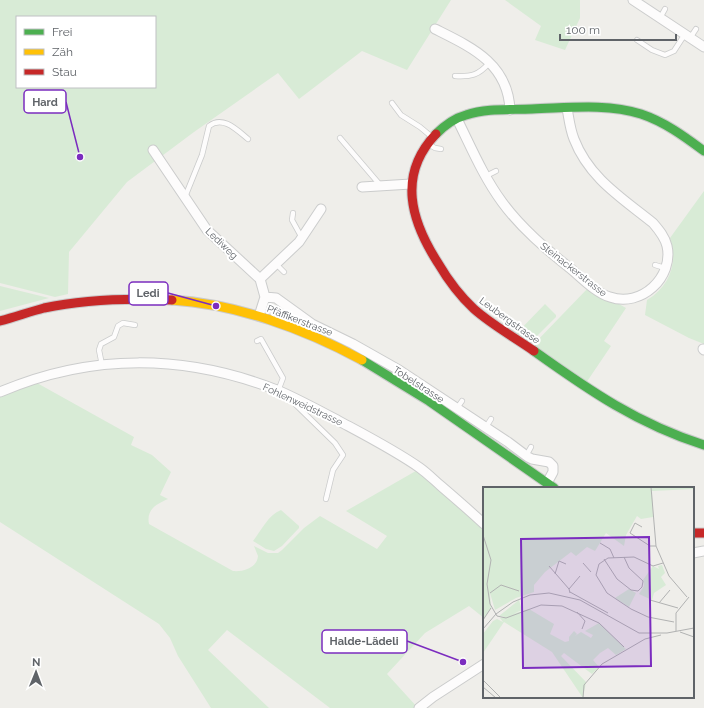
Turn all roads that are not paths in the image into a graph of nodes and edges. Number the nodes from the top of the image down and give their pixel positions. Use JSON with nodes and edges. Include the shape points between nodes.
{"nodes":[{"id":1,"x":633,"y":0,"type":"edge"},
{"id":2,"x":665,"y":9,"type":"dead end"},
{"id":3,"x":660,"y":18,"type":"junction"},
{"id":4,"x":435,"y":29,"type":"dead end"},
{"id":5,"x":696,"y":29,"type":"dead end"},
{"id":6,"x":688,"y":36,"type":"junction"},
{"id":7,"x":637,"y":40,"type":"dead end"},
{"id":8,"x":704,"y":47,"type":"edge"},
{"id":9,"x":489,"y":63,"type":"junction"},
{"id":10,"x":455,"y":76,"type":"dead end"},
{"id":11,"x":392,"y":103,"type":"dead end"},
{"id":12,"x":567,"y":108,"type":"junction"},
{"id":13,"x":510,"y":110,"type":"junction"},
{"id":14,"x":457,"y":119,"type":"junction"},
{"id":15,"x":340,"y":138,"type":"dead end"},
{"id":16,"x":248,"y":139,"type":"dead end"},
{"id":17,"x":430,"y":140,"type":"junction"},
{"id":18,"x":441,"y":149,"type":"dead end"},
{"id":19,"x":153,"y":150,"type":"dead end"},
{"id":20,"x":704,"y":151,"type":"edge"},
{"id":21,"x":496,"y":170,"type":"dead end"},
{"id":22,"x":486,"y":176,"type":"junction"},
{"id":23,"x":411,"y":184,"type":"junction"},
{"id":24,"x":381,"y":186,"type":"junction"},
{"id":25,"x":362,"y":187,"type":"dead end"},
{"id":26,"x":185,"y":197,"type":"junction"},
{"id":27,"x":321,"y":209,"type":"dead end"},
{"id":28,"x":293,"y":213,"type":"dead end"},
{"id":29,"x":302,"y":238,"type":"junction"},
{"id":30,"x":276,"y":264,"type":"junction"},
{"id":31,"x":655,"y":266,"type":"dead end"},
{"id":32,"x":665,"y":268,"type":"junction"},
{"id":33,"x":284,"y":272,"type":"dead end"},
{"id":34,"x":260,"y":279,"type":"junction"},
{"id":35,"x":266,"y":297,"type":"junction"},
{"id":36,"x":259,"y":316,"type":"junction"},
{"id":37,"x":0,"y":321,"type":"edge"},
{"id":38,"x":135,"y":325,"type":"dead end"},
{"id":39,"x":257,"y":341,"type":"dead end"},
{"id":40,"x":102,"y":365,"type":"junction"},
{"id":41,"x":278,"y":391,"type":"junction"},
{"id":42,"x":0,"y":392,"type":"edge"},
{"id":43,"x":292,"y":398,"type":"junction"},
{"id":44,"x":704,"y":445,"type":"edge"},
{"id":45,"x":531,"y":447,"type":"dead end"},
{"id":46,"x":526,"y":456,"type":"junction"},
{"id":47,"x":550,"y":485,"type":"edge"},
{"id":48,"x":326,"y":499,"type":"dead end"},
{"id":49,"x":483,"y":523,"type":"edge"},
{"id":50,"x":704,"y":551,"type":"edge"},
{"id":51,"x":694,"y":553,"type":"edge"},
{"id":52,"x":483,"y":665,"type":"edge"},
{"id":53,"x":419,"y":708,"type":"edge"}],
"edges":[{"from":1,"to":3,"type":"street"},
{"from":2,"to":3,"type":"lane"},
{"from":3,"to":6,"type":"street"},
{"from":4,"to":9,"type":"street","via":[[477,51]]},
{"from":5,"to":6,"type":"lane"},
{"from":6,"to":7,"type":"lane","via":[[674,51],[665,55]]},
{"from":6,"to":8,"type":"street"},
{"from":9,"to":10,"type":"lane","via":[[482,71],[468,77]]},
{"from":9,"to":13,"type":"street","via":[[502,82]]},
{"from":11,"to":17,"type":"lane","via":[[401,115],[420,127]]},
{"from":12,"to":13,"type":"street","name":"Leubergstrasse"},
{"from":12,"to":20,"type":"street","name":"Leubergstrasse","via":[[609,108],[639,113],[663,123]]},
{"from":12,"to":32,"type":"street","name":"Steinackerstrasse","via":[[574,138],[591,170],[653,223],[663,235],[668,253]]},
{"from":13,"to":14,"type":"street","name":"Leubergstrasse","via":[[477,112]]},
{"from":14,"to":17,"type":"street","name":"Leubergstrasse"},
{"from":14,"to":22,"type":"street","name":"Steinackerstrasse"},
{"from":15,"to":24,"type":"lane"},
{"from":16,"to":26,"type":"lane","via":[[224,122],[209,126],[202,155]]},
{"from":17,"to":18,"type":"lane","via":[[435,148]]},
{"from":17,"to":23,"type":"street","name":"Leubergstrasse","via":[[418,159]]},
{"from":19,"to":26,"type":"street","name":"Lediweg"},
{"from":21,"to":22,"type":"lane"},
{"from":22,"to":32,"type":"street","name":"Steinackerstrasse","via":[[502,202],[522,226],[606,296],[630,299],[645,294],[658,282]]},
{"from":23,"to":24,"type":"street"},
{"from":23,"to":44,"type":"street","name":"Leubergstrasse","via":[[414,213],[432,253],[458,291],[476,311],[630,415],[669,434]]},
{"from":24,"to":25,"type":"street"},
{"from":26,"to":34,"type":"street","name":"Lediweg","via":[[207,230]]},
{"from":27,"to":29,"type":"street"},
{"from":28,"to":29,"type":"lane","via":[[292,220]]},
{"from":29,"to":30,"type":"street"},
{"from":30,"to":33,"type":"lane"},
{"from":30,"to":34,"type":"street"},
{"from":31,"to":32,"type":"lane"},
{"from":34,"to":35,"type":"street","name":"Lediweg"},
{"from":35,"to":36,"type":"street"},
{"from":35,"to":46,"type":"street","name":"Tobelstrasse","via":[[276,298],[312,324],[376,356],[460,405],[488,423]]},
{"from":36,"to":37,"type":"street","name":"Pfäffikerstrasse","via":[[228,308],[169,299],[126,298],[68,304]]},
{"from":36,"to":47,"type":"street","name":"Pfäffikerstrasse","via":[[307,332],[352,354],[432,403]]},
{"from":38,"to":40,"type":"lane","via":[[123,323],[118,326],[114,337],[101,344],[99,350]]},
{"from":39,"to":41,"type":"lane","via":[[261,339],[283,378]]},
{"from":40,"to":41,"type":"street","name":"Fohlenweidstrasse","via":[[144,362],[189,366],[231,375]]},
{"from":40,"to":42,"type":"street","name":"Fohlenweidstrasse","via":[[49,375]]},
{"from":41,"to":43,"type":"street","name":"Fohlenweidstrasse"},
{"from":43,"to":48,"type":"lane","via":[[335,443],[343,455],[333,470]]},
{"from":43,"to":49,"type":"street","name":"Fohlenweidstrasse","via":[[362,433],[421,468]]},
{"from":45,"to":46,"type":"lane"},
{"from":46,"to":47,"type":"street","name":"Tobelstrasse","via":[[552,464]]},
{"from":50,"to":51,"type":"street"},
{"from":52,"to":53,"type":"street"}]}
